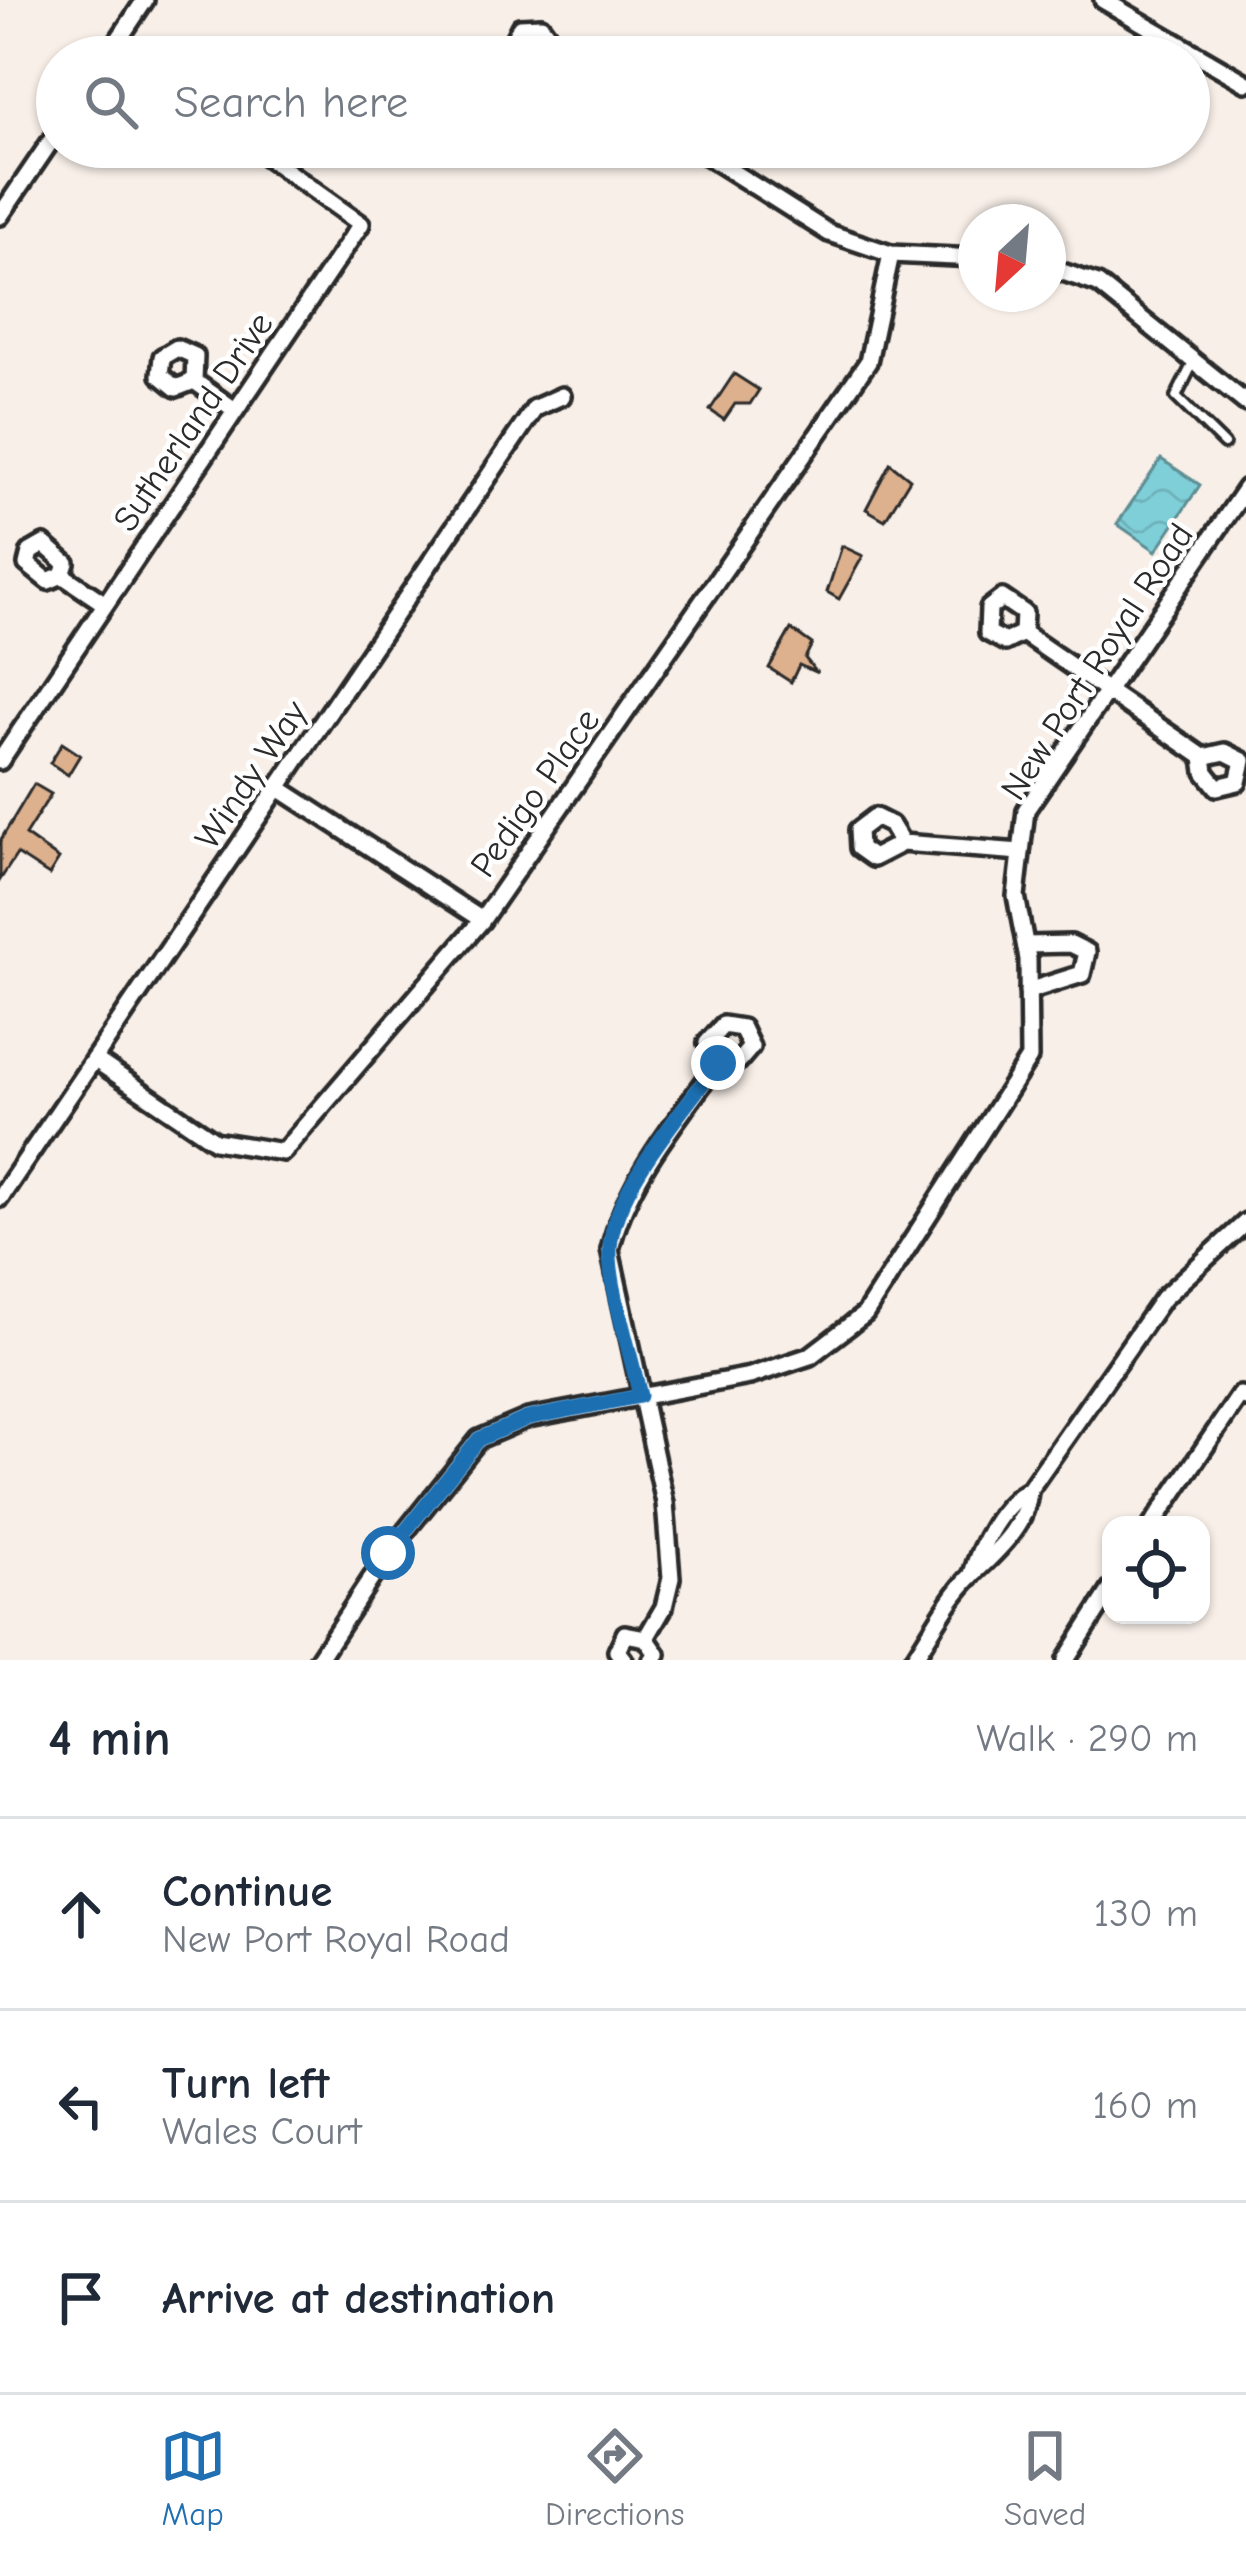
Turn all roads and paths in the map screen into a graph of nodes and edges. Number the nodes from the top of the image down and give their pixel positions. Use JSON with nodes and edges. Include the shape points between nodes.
{"nodes":[{"id":1,"x":146,"y":0,"type":"edge"},
{"id":2,"x":1103,"y":0,"type":"edge"},
{"id":3,"x":124,"y":36,"type":"edge"},
{"id":4,"x":516,"y":36,"type":"edge"},
{"id":5,"x":548,"y":36,"type":"edge"},
{"id":6,"x":1165,"y":36,"type":"edge"},
{"id":7,"x":1210,"y":62,"type":"edge"},
{"id":8,"x":1246,"y":83,"type":"edge"},
{"id":9,"x":36,"y":163,"type":"edge"},
{"id":10,"x":282,"y":168,"type":"edge"},
{"id":11,"x":728,"y":169,"type":"edge"},
{"id":12,"x":0,"y":216,"type":"edge"},
{"id":13,"x":891,"y":254,"type":"junction"},
{"id":14,"x":958,"y":257,"type":"edge"},
{"id":15,"x":1066,"y":273,"type":"edge"},
{"id":16,"x":1195,"y":360,"type":"junction"},
{"id":17,"x":194,"y":382,"type":"dead end"},
{"id":18,"x":562,"y":396,"type":"dead end"},
{"id":19,"x":1246,"y":403,"type":"edge"},
{"id":20,"x":236,"y":410,"type":"junction"},
{"id":21,"x":1224,"y":443,"type":"dead end"},
{"id":22,"x":1246,"y":488,"type":"edge"},
{"id":23,"x":62,"y":575,"type":"dead end"},
{"id":24,"x":105,"y":604,"type":"junction"},
{"id":25,"x":1023,"y":633,"type":"dead end"},
{"id":26,"x":1105,"y":692,"type":"junction"},
{"id":27,"x":1203,"y":757,"type":"dead end"},
{"id":28,"x":0,"y":761,"type":"edge"},
{"id":29,"x":277,"y":788,"type":"junction"},
{"id":30,"x":902,"y":843,"type":"dead end"},
{"id":31,"x":1021,"y":852,"type":"junction"},
{"id":32,"x":482,"y":920,"type":"junction"},
{"id":33,"x":1026,"y":945,"type":"junction"},
{"id":34,"x":1028,"y":991,"type":"junction"},
{"id":35,"x":94,"y":1059,"type":"junction"},
{"id":36,"x":718,"y":1063,"type":"dead end"},
{"id":37,"x":0,"y":1198,"type":"edge"},
{"id":38,"x":1246,"y":1222,"type":"edge"},
{"id":39,"x":640,"y":1396,"type":"junction"},
{"id":40,"x":1246,"y":1399,"type":"edge"},
{"id":41,"x":1158,"y":1516,"type":"edge"},
{"id":42,"x":1102,"y":1603,"type":"edge"},
{"id":43,"x":646,"y":1638,"type":"junction"},
{"id":44,"x":318,"y":1660,"type":"edge"},
{"id":45,"x":624,"y":1660,"type":"edge"},
{"id":46,"x":652,"y":1660,"type":"edge"},
{"id":47,"x":913,"y":1660,"type":"edge"},
{"id":48,"x":1066,"y":1660,"type":"edge"}],
"edges":[{"from":1,"to":3,"type":"street"},
{"from":2,"to":6,"type":"street"},
{"from":4,"to":5,"type":"street","via":[[520,27],[541,26]]},
{"from":7,"to":8,"type":"street"},
{"from":9,"to":12,"type":"street"},
{"from":10,"to":20,"type":"street","name":"Sutherland Drive","via":[[361,224]]},
{"from":11,"to":13,"type":"street","via":[[829,233]]},
{"from":13,"to":14,"type":"street"},
{"from":13,"to":32,"type":"street","name":"Pedigo Place","via":[[868,362]]},
{"from":15,"to":16,"type":"street","via":[[1098,284]]},
{"from":16,"to":19,"type":"street"},
{"from":16,"to":21,"type":"lane","via":[[1176,397]]},
{"from":17,"to":20,"type":"street"},
{"from":18,"to":29,"type":"street","name":"Windy Way","via":[[535,408]]},
{"from":20,"to":24,"type":"street","name":"Sutherland Drive"},
{"from":22,"to":26,"type":"street","name":"New Port Royal Road"},
{"from":23,"to":24,"type":"street"},
{"from":24,"to":28,"type":"street","name":"Sutherland Drive"},
{"from":25,"to":26,"type":"street"},
{"from":26,"to":27,"type":"street"},
{"from":26,"to":31,"type":"street","name":"New Port Royal Road","via":[[1026,810]]},
{"from":29,"to":32,"type":"street"},
{"from":29,"to":35,"type":"street","name":"Windy Way"},
{"from":30,"to":31,"type":"street"},
{"from":31,"to":33,"type":"street","name":"New Port Royal Road","via":[[1016,896]]},
{"from":32,"to":35,"type":"street","name":"Pedigo Place","via":[[284,1151],[215,1141]]},
{"from":33,"to":34,"type":"street","name":"New Port Royal Road"},
{"from":33,"to":34,"type":"street","via":[[1071,944],[1087,952],[1082,974]]},
{"from":34,"to":39,"type":"street","name":"New Port Royal Road","via":[[1029,1058],[866,1314],[810,1355],[749,1376]]},
{"from":35,"to":37,"type":"street","name":"Windy Way"},
{"from":36,"to":39,"type":"street","via":[[639,1174],[610,1250]]},
{"from":38,"to":47,"type":"street","via":[[1162,1298],[1029,1490],[1014,1497]]},
{"from":39,"to":43,"type":"street","via":[[665,1503],[671,1578]]},
{"from":39,"to":44,"type":"street","name":"New Port Royal Road","via":[[528,1418],[479,1439],[388,1553]]},
{"from":40,"to":41,"type":"street","via":[[1240,1395]]},
{"from":42,"to":48,"type":"street"},
{"from":43,"to":45,"type":"street","via":[[626,1634],[617,1651]]},
{"from":43,"to":46,"type":"street","via":[[657,1654]]}]}
